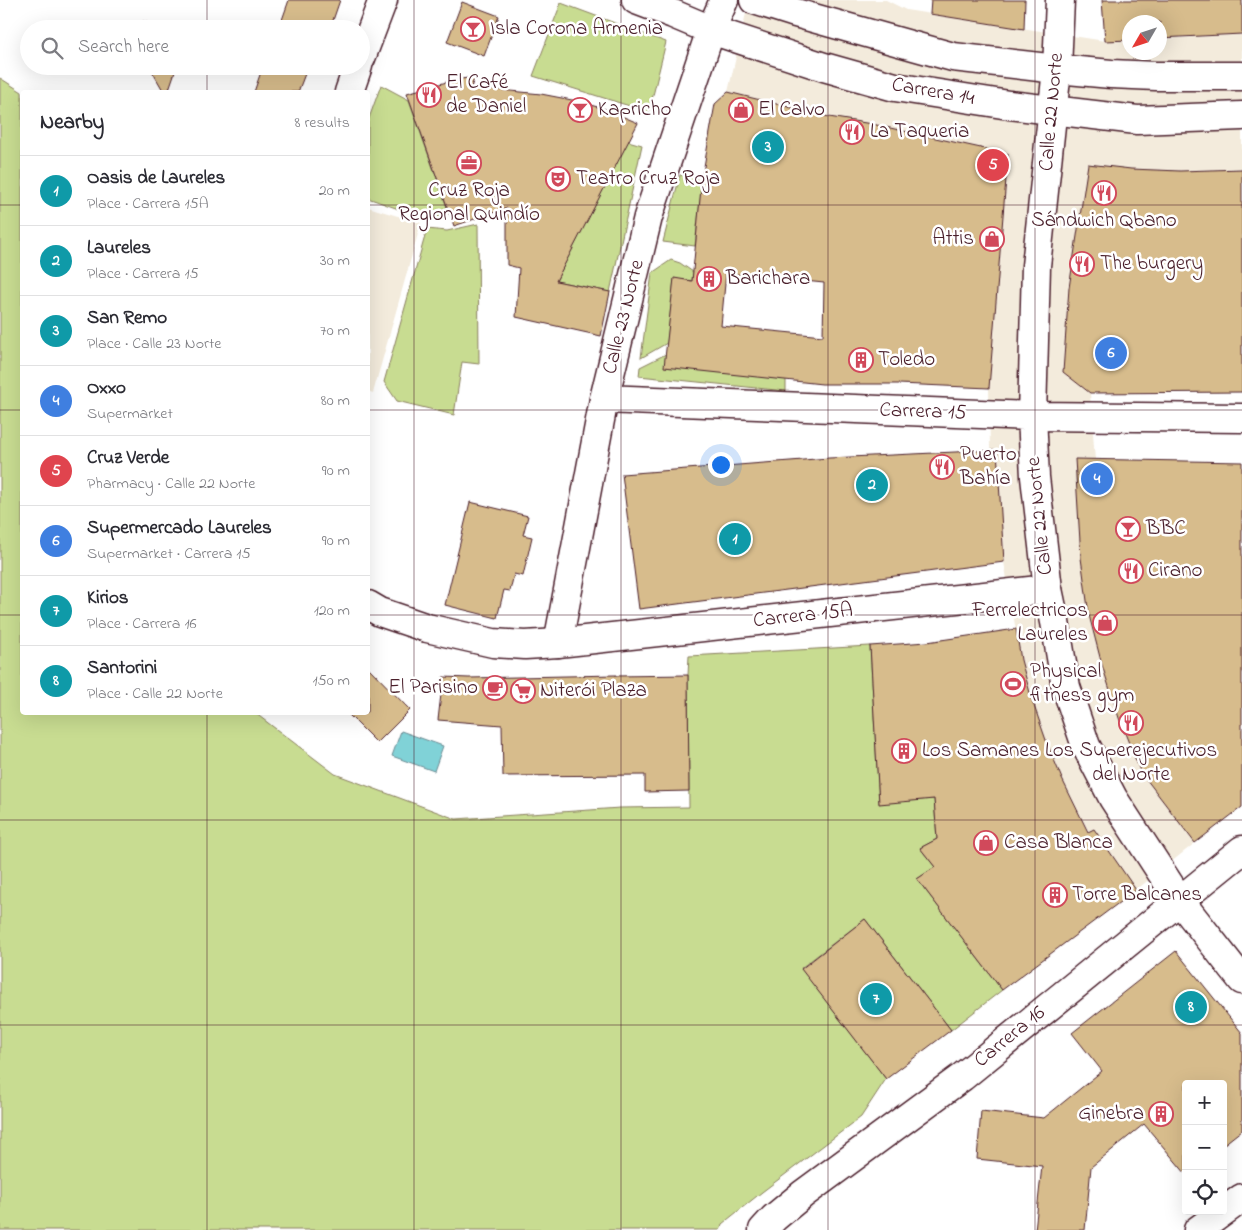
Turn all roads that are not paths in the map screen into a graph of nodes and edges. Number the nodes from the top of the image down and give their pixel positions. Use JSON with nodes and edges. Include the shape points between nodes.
{"nodes":[{"id":1,"x":382,"y":0,"type":"edge"},
{"id":2,"x":636,"y":0,"type":"edge"},
{"id":3,"x":724,"y":0,"type":"edge"},
{"id":4,"x":754,"y":0,"type":"edge"},
{"id":5,"x":1060,"y":0,"type":"edge"},
{"id":6,"x":711,"y":30,"type":"junction"},
{"id":7,"x":370,"y":33,"type":"edge"},
{"id":8,"x":1057,"y":69,"type":"junction"},
{"id":9,"x":355,"y":75,"type":"edge"},
{"id":10,"x":1242,"y":76,"type":"edge"},
{"id":11,"x":350,"y":90,"type":"edge"},
{"id":12,"x":1053,"y":110,"type":"junction"},
{"id":13,"x":1242,"y":116,"type":"edge"},
{"id":14,"x":604,"y":399,"type":"junction"},
{"id":15,"x":1032,"y":416,"type":"junction"},
{"id":16,"x":1242,"y":418,"type":"edge"},
{"id":17,"x":1048,"y":588,"type":"junction"},
{"id":18,"x":370,"y":606,"type":"edge"},
{"id":19,"x":558,"y":643,"type":"junction"},
{"id":20,"x":1242,"y":850,"type":"edge"},
{"id":21,"x":1180,"y":901,"type":"junction"},
{"id":22,"x":1242,"y":980,"type":"edge"},
{"id":23,"x":1242,"y":1198,"type":"edge"},
{"id":24,"x":769,"y":1224,"type":"edge"},
{"id":25,"x":1198,"y":1230,"type":"edge"}],
"edges":[{"from":1,"to":7,"type":"street"},
{"from":2,"to":6,"type":"street","name":"Carrera 14"},
{"from":3,"to":6,"type":"street","name":"Calle 23 Norte"},
{"from":4,"to":8,"type":"street","name":"Carrera 14","via":[[953,57]]},
{"from":5,"to":8,"type":"street","name":"Calle 22 Norte"},
{"from":6,"to":12,"type":"street","name":"Carrera 14","via":[[895,87]]},
{"from":6,"to":14,"type":"street","name":"Calle 23 Norte","via":[[648,217]]},
{"from":8,"to":10,"type":"street","name":"Carrera 14","via":[[1156,76]]},
{"from":8,"to":12,"type":"street","name":"Calle 22 Norte"},
{"from":9,"to":11,"type":"street"},
{"from":12,"to":13,"type":"street","name":"Carrera 14","via":[[1137,120]]},
{"from":12,"to":15,"type":"street","name":"Calle 22 Norte","via":[[1036,266]]},
{"from":14,"to":15,"type":"street","name":"Carrera 15"},
{"from":14,"to":19,"type":"street","name":"Calle 23 Norte"},
{"from":15,"to":16,"type":"street","name":"Carrera 15"},
{"from":15,"to":17,"type":"street","name":"Calle 22 Norte","via":[[1034,476]]},
{"from":17,"to":19,"type":"street","name":"Carrera 15A"},
{"from":17,"to":21,"type":"street","name":"Calle 22 Norte","via":[[1066,688],[1086,746],[1113,798]]},
{"from":18,"to":19,"type":"street","name":"Carrera 15A","via":[[427,628],[493,643]]},
{"from":20,"to":21,"type":"street","name":"Carrera 16"},
{"from":21,"to":22,"type":"street","name":"Calle 22 Norte"},
{"from":21,"to":24,"type":"street","name":"Carrera 16","via":[[962,1076],[803,1194]]},
{"from":23,"to":25,"type":"street"}]}
